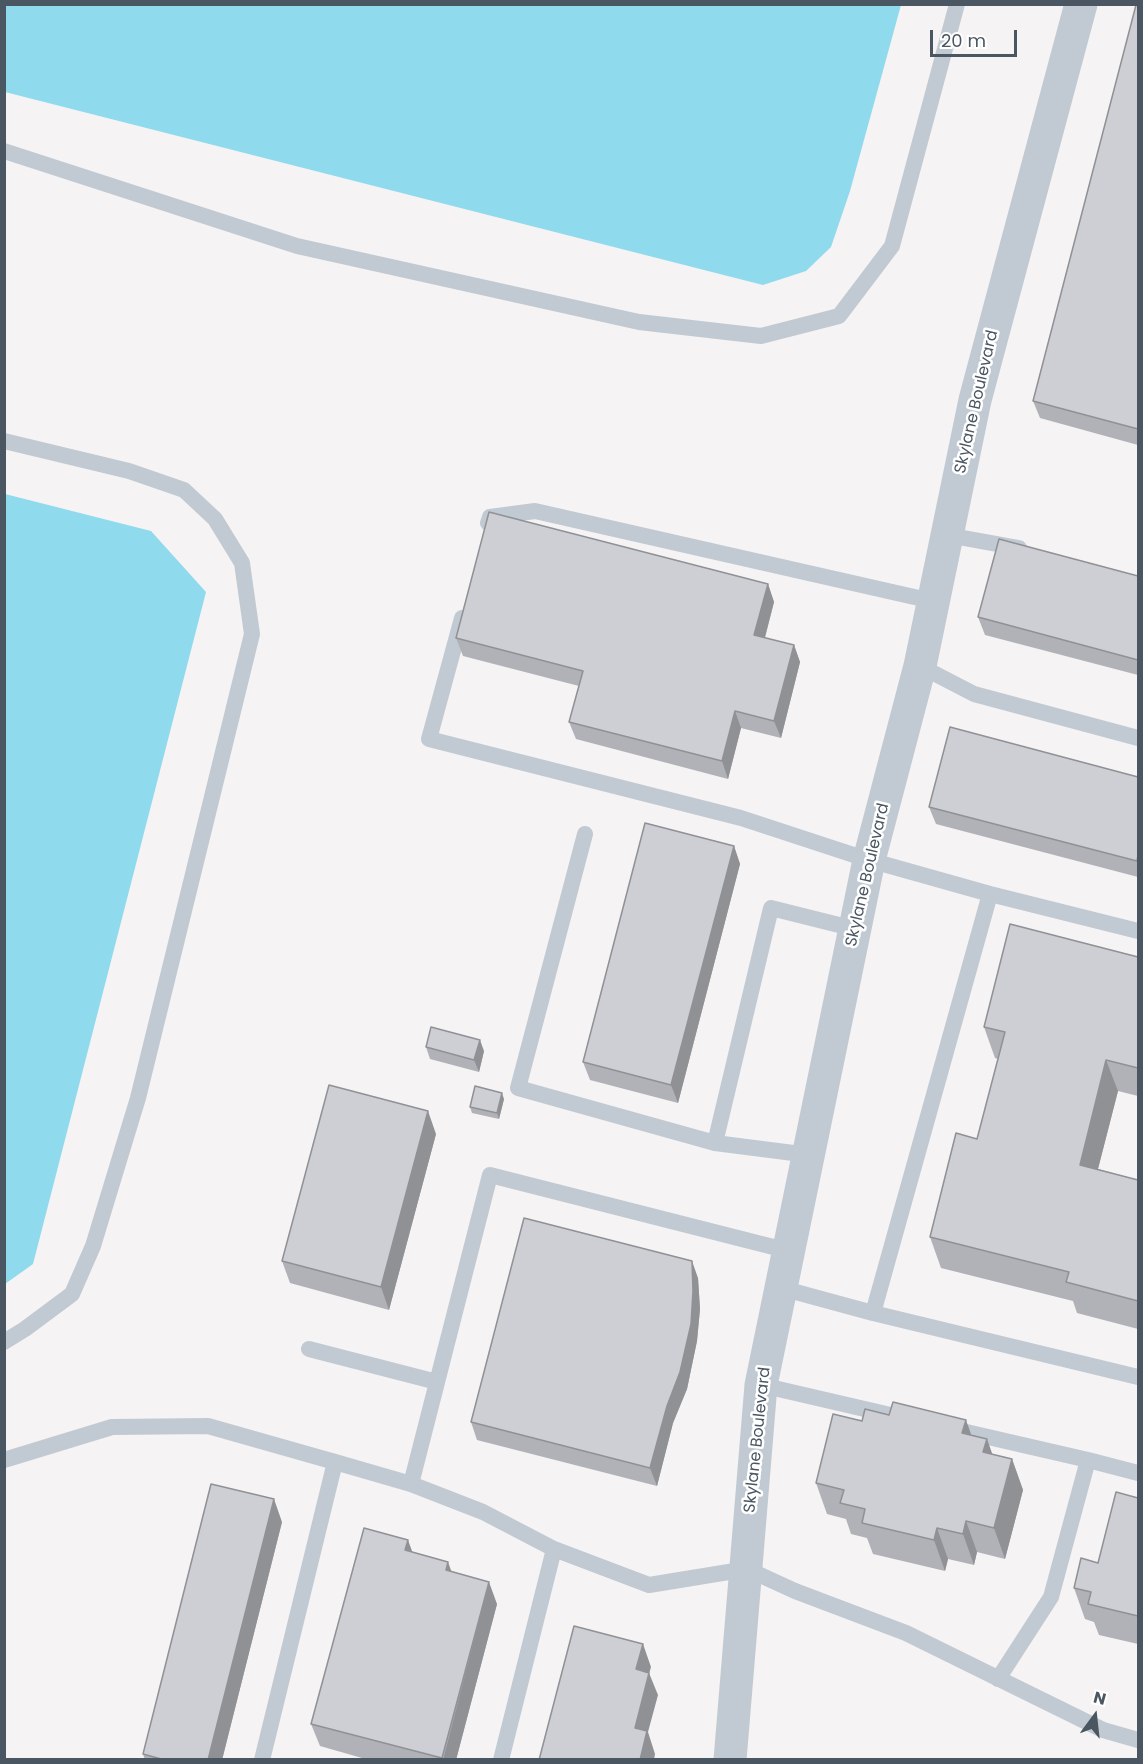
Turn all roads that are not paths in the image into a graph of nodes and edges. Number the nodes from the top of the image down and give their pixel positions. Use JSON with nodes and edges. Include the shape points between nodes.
{"nodes":[{"id":1,"x":957,"y":4,"type":"edge"},
{"id":2,"x":1081,"y":4,"type":"edge"},
{"id":3,"x":4,"y":151,"type":"edge"},
{"id":4,"x":4,"y":441,"type":"edge"},
{"id":5,"x":947,"y":535,"type":"junction"},
{"id":6,"x":484,"y":539,"type":"edge"},
{"id":7,"x":1038,"y":555,"type":"edge"},
{"id":8,"x":932,"y":601,"type":"junction"},
{"id":9,"x":465,"y":606,"type":"edge"},
{"id":10,"x":920,"y":666,"type":"junction"},
{"id":11,"x":1138,"y":738,"type":"edge"},
{"id":12,"x":585,"y":834,"type":"dead end"},
{"id":13,"x":869,"y":860,"type":"junction"},
{"id":14,"x":990,"y":894,"type":"junction"},
{"id":15,"x":855,"y":929,"type":"junction"},
{"id":16,"x":1138,"y":931,"type":"edge"},
{"id":17,"x":715,"y":1143,"type":"junction"},
{"id":18,"x":809,"y":1155,"type":"junction"},
{"id":19,"x":789,"y":1251,"type":"junction"},
{"id":20,"x":781,"y":1288,"type":"junction"},
{"id":21,"x":873,"y":1313,"type":"junction"},
{"id":22,"x":4,"y":1342,"type":"edge"},
{"id":23,"x":309,"y":1349,"type":"dead end"},
{"id":24,"x":1138,"y":1377,"type":"edge"},
{"id":25,"x":437,"y":1382,"type":"junction"},
{"id":26,"x":761,"y":1385,"type":"junction"},
{"id":27,"x":4,"y":1460,"type":"edge"},
{"id":28,"x":1088,"y":1460,"type":"junction"},
{"id":29,"x":335,"y":1462,"type":"junction"},
{"id":30,"x":1138,"y":1473,"type":"edge"},
{"id":31,"x":411,"y":1485,"type":"junction"},
{"id":32,"x":554,"y":1549,"type":"junction"},
{"id":33,"x":747,"y":1569,"type":"junction"},
{"id":34,"x":998,"y":1679,"type":"junction"},
{"id":35,"x":1138,"y":1740,"type":"edge"},
{"id":36,"x":262,"y":1760,"type":"edge"},
{"id":37,"x":501,"y":1760,"type":"edge"},
{"id":38,"x":730,"y":1760,"type":"edge"}],
"edges":[{"from":1,"to":3,"type":"lane","via":[[892,246],[839,316],[761,336],[639,322],[297,246]]},
{"from":2,"to":5,"type":"street","name":"Skylane Boulevard","via":[[975,399]]},
{"from":4,"to":22,"type":"lane","via":[[129,471],[184,490],[215,519],[242,563],[252,634],[138,1098],[93,1246],[72,1294]]},
{"from":5,"to":7,"type":"lane","via":[[1016,547]]},
{"from":5,"to":8,"type":"street","name":"Skylane Boulevard"},
{"from":6,"to":8,"type":"lane","via":[[490,517],[534,512]]},
{"from":8,"to":10,"type":"street","name":"Skylane Boulevard"},
{"from":9,"to":13,"type":"lane","via":[[429,739],[741,818]]},
{"from":10,"to":11,"type":"lane","via":[[974,694]]},
{"from":10,"to":13,"type":"street","name":"Skylane Boulevard"},
{"from":12,"to":17,"type":"lane","via":[[518,1088]]},
{"from":13,"to":14,"type":"lane"},
{"from":13,"to":15,"type":"street","name":"Skylane Boulevard"},
{"from":14,"to":16,"type":"lane"},
{"from":14,"to":21,"type":"lane"},
{"from":15,"to":17,"type":"lane","via":[[771,908]]},
{"from":15,"to":18,"type":"street","name":"Skylane Boulevard"},
{"from":17,"to":18,"type":"lane"},
{"from":18,"to":19,"type":"street","name":"Skylane Boulevard"},
{"from":19,"to":20,"type":"street","name":"Skylane Boulevard"},
{"from":19,"to":25,"type":"lane","via":[[490,1175]]},
{"from":20,"to":21,"type":"lane"},
{"from":20,"to":26,"type":"street","name":"Skylane Boulevard"},
{"from":21,"to":24,"type":"lane"},
{"from":23,"to":25,"type":"lane"},
{"from":25,"to":31,"type":"lane"},
{"from":26,"to":28,"type":"lane"},
{"from":26,"to":33,"type":"street","name":"Skylane Boulevard"},
{"from":27,"to":29,"type":"lane","via":[[112,1427],[208,1426]]},
{"from":28,"to":30,"type":"lane"},
{"from":28,"to":34,"type":"lane","via":[[1052,1597]]},
{"from":29,"to":31,"type":"lane"},
{"from":29,"to":36,"type":"lane"},
{"from":31,"to":32,"type":"lane","via":[[483,1512]]},
{"from":32,"to":33,"type":"lane","via":[[649,1585]]},
{"from":32,"to":37,"type":"lane"},
{"from":33,"to":34,"type":"lane","via":[[906,1633]]},
{"from":33,"to":38,"type":"street","name":"Skylane Boulevard"},
{"from":34,"to":35,"type":"lane","via":[[1103,1730]]}]}
